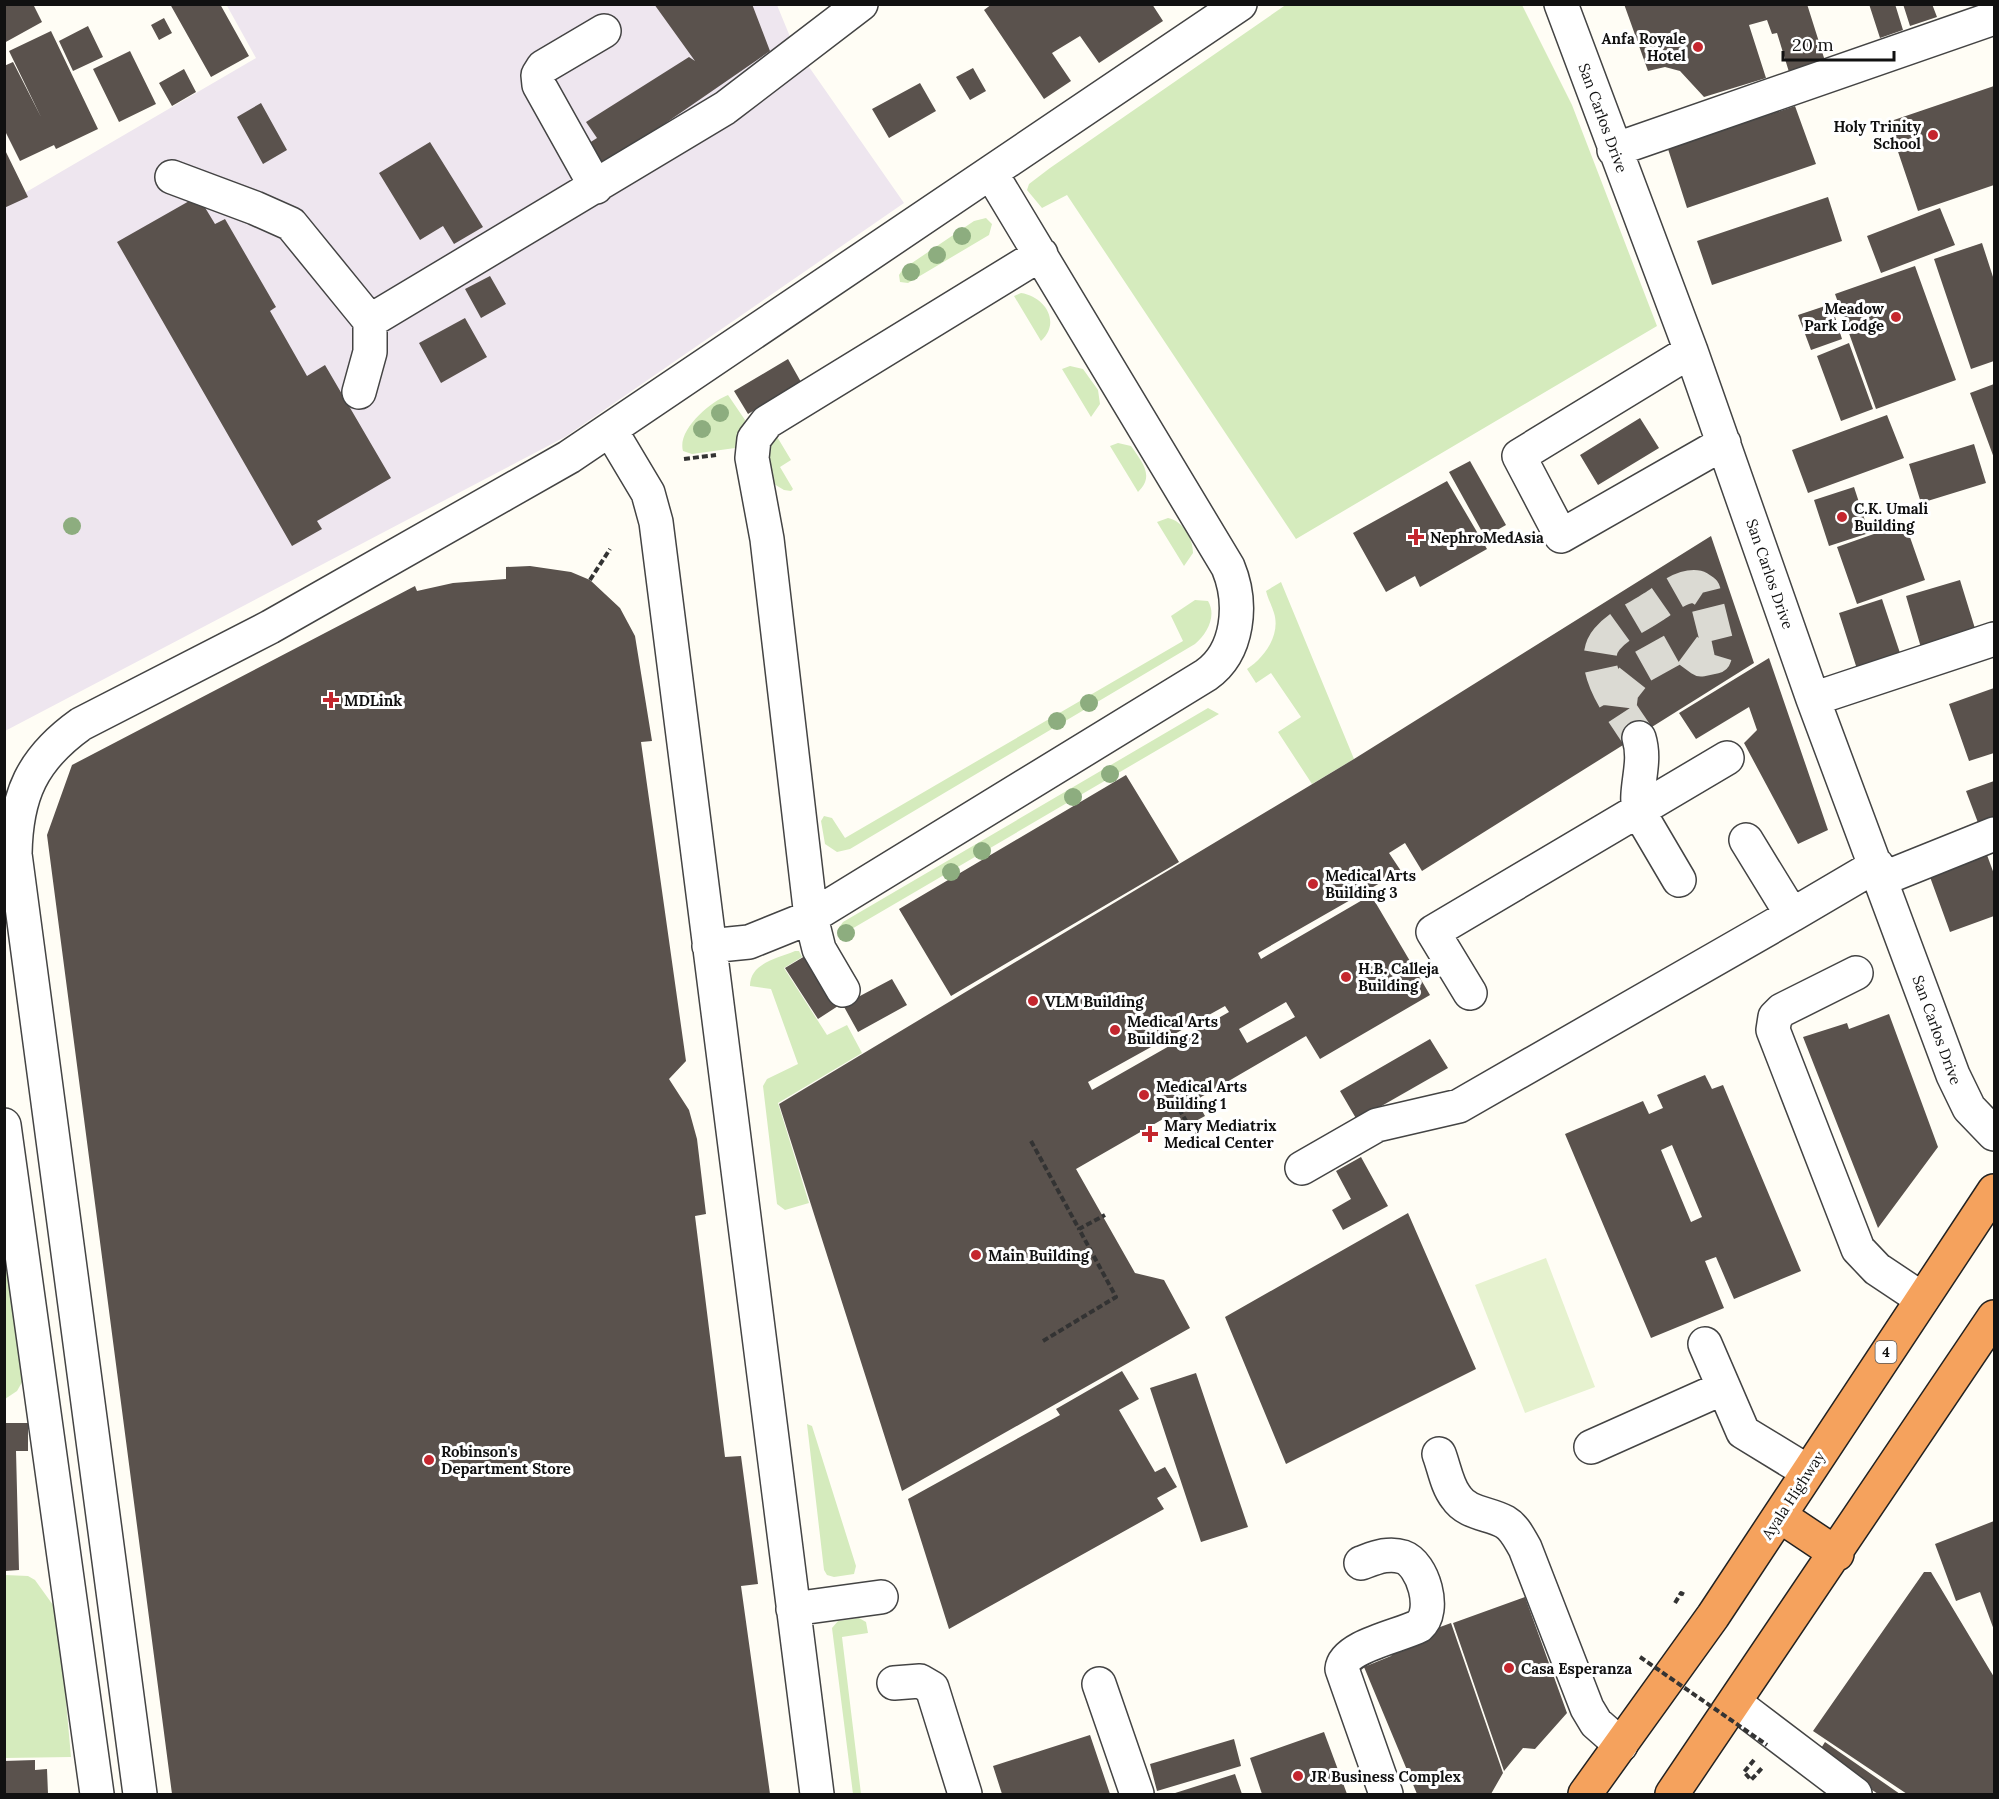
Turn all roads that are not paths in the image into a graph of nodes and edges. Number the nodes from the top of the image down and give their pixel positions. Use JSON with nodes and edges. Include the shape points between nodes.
{"nodes":[{"id":1,"x":861,"y":4,"type":"edge"},
{"id":2,"x":1240,"y":4,"type":"edge"},
{"id":3,"x":1562,"y":4,"type":"edge"},
{"id":4,"x":1995,"y":18,"type":"edge"},
{"id":5,"x":604,"y":31,"type":"dead end"},
{"id":6,"x":1614,"y":150,"type":"junction"},
{"id":7,"x":991,"y":173,"type":"junction"},
{"id":8,"x":172,"y":177,"type":"dead end"},
{"id":9,"x":596,"y":187,"type":"junction"},
{"id":10,"x":1041,"y":254,"type":"junction"},
{"id":11,"x":370,"y":321,"type":"junction"},
{"id":12,"x":1691,"y":351,"type":"junction"},
{"id":13,"x":359,"y":392,"type":"dead end"},
{"id":14,"x":611,"y":431,"type":"junction"},
{"id":15,"x":1724,"y":443,"type":"junction"},
{"id":16,"x":1995,"y":639,"type":"edge"},
{"id":17,"x":1813,"y":699,"type":"junction"},
{"id":18,"x":1639,"y":738,"type":"tunnel mouth"},
{"id":19,"x":1727,"y":758,"type":"dead end"},
{"id":20,"x":1639,"y":812,"type":"junction"},
{"id":21,"x":1995,"y":834,"type":"edge"},
{"id":22,"x":1746,"y":840,"type":"dead end"},
{"id":23,"x":1880,"y":872,"type":"junction"},
{"id":24,"x":1678,"y":880,"type":"dead end"},
{"id":25,"x":1792,"y":915,"type":"junction"},
{"id":26,"x":811,"y":917,"type":"junction"},
{"id":27,"x":709,"y":946,"type":"junction"},
{"id":28,"x":1856,"y":973,"type":"dead end"},
{"id":29,"x":843,"y":990,"type":"dead end"},
{"id":30,"x":1470,"y":993,"type":"dead end"},
{"id":31,"x":4,"y":1125,"type":"edge"},
{"id":32,"x":1995,"y":1134,"type":"edge"},
{"id":33,"x":1302,"y":1168,"type":"dead end"},
{"id":34,"x":1995,"y":1191,"type":"edge"},
{"id":35,"x":1922,"y":1299,"type":"junction"},
{"id":36,"x":1995,"y":1317,"type":"edge"},
{"id":37,"x":1705,"y":1344,"type":"dead end"},
{"id":38,"x":1723,"y":1388,"type":"junction"},
{"id":39,"x":1592,"y":1447,"type":"dead end"},
{"id":40,"x":1439,"y":1454,"type":"dead end"},
{"id":41,"x":1807,"y":1471,"type":"junction"},
{"id":42,"x":1780,"y":1516,"type":"junction"},
{"id":43,"x":1837,"y":1554,"type":"junction"},
{"id":44,"x":1361,"y":1563,"type":"dead end"},
{"id":45,"x":881,"y":1597,"type":"dead end"},
{"id":46,"x":793,"y":1609,"type":"junction"},
{"id":47,"x":894,"y":1683,"type":"dead end"},
{"id":48,"x":1099,"y":1684,"type":"dead end"},
{"id":49,"x":1735,"y":1703,"type":"junction"},
{"id":50,"x":1621,"y":1746,"type":"junction"},
{"id":51,"x":97,"y":1794,"type":"edge"},
{"id":52,"x":140,"y":1794,"type":"edge"},
{"id":53,"x":817,"y":1794,"type":"edge"},
{"id":54,"x":965,"y":1794,"type":"edge"},
{"id":55,"x":1137,"y":1794,"type":"edge"},
{"id":56,"x":1386,"y":1794,"type":"edge"},
{"id":57,"x":1586,"y":1794,"type":"edge"},
{"id":58,"x":1672,"y":1794,"type":"edge"},
{"id":59,"x":1854,"y":1794,"type":"edge"}],
"edges":[{"from":1,"to":9,"type":"street","via":[[724,108]]},
{"from":2,"to":7,"type":"street"},
{"from":3,"to":6,"type":"street","name":"San Carlos Drive"},
{"from":4,"to":6,"type":"street"},
{"from":5,"to":9,"type":"street","via":[[543,67],[538,75],[539,85]]},
{"from":6,"to":12,"type":"street","name":"San Carlos Drive"},
{"from":7,"to":10,"type":"street"},
{"from":7,"to":14,"type":"street"},
{"from":8,"to":11,"type":"street","via":[[291,224]]},
{"from":9,"to":11,"type":"street"},
{"from":10,"to":26,"type":"street","via":[[768,422],[754,439],[752,458],[768,539]]},
{"from":10,"to":26,"type":"street","via":[[1228,567],[1236,601],[1229,650],[1220,665],[1206,675]]},
{"from":11,"to":13,"type":"street","via":[[370,352]]},
{"from":12,"to":15,"type":"street","name":"San Carlos Drive"},
{"from":12,"to":15,"type":"street","via":[[1519,456],[1561,536]]},
{"from":14,"to":27,"type":"street","via":[[654,509]]},
{"from":14,"to":52,"type":"street","via":[[270,627],[81,724],[58,741],[28,782],[16,828],[15,854]]},
{"from":15,"to":17,"type":"street","name":"San Carlos Drive"},
{"from":16,"to":17,"type":"street"},
{"from":17,"to":23,"type":"street","name":"San Carlos Drive"},
{"from":18,"to":20,"type":"street","via":[[1643,761]]},
{"from":19,"to":20,"type":"street"},
{"from":20,"to":24,"type":"street"},
{"from":20,"to":30,"type":"street","via":[[1433,932]]},
{"from":21,"to":23,"type":"street"},
{"from":22,"to":25,"type":"street"},
{"from":23,"to":25,"type":"street"},
{"from":23,"to":32,"type":"street","name":"San Carlos Drive","via":[[1957,1085],[1976,1117]]},
{"from":25,"to":33,"type":"street","via":[[1458,1106],[1377,1125]]},
{"from":26,"to":27,"type":"street","via":[[749,942]]},
{"from":26,"to":29,"type":"street","via":[[819,950]]},
{"from":27,"to":46,"type":"street"},
{"from":28,"to":35,"type":"street","via":[[1782,1010],[1775,1017],[1773,1030],[1858,1249],[1877,1269]]},
{"from":31,"to":51,"type":"street"},
{"from":34,"to":35,"type":"highway","name":"Ayala Highway","number":"4"},
{"from":35,"to":41,"type":"highway","name":"Ayala Highway","number":"4"},
{"from":36,"to":43,"type":"highway"},
{"from":37,"to":38,"type":"street"},
{"from":38,"to":39,"type":"street"},
{"from":38,"to":41,"type":"street","via":[[1743,1432]]},
{"from":40,"to":50,"type":"street","via":[[1460,1503],[1506,1523],[1516,1532],[1587,1708],[1596,1723]]},
{"from":41,"to":42,"type":"highway","name":"Ayala Highway","number":"4"},
{"from":42,"to":43,"type":"highway"},
{"from":42,"to":50,"type":"highway","name":"Ayala Highway","number":"4"},
{"from":43,"to":49,"type":"highway"},
{"from":44,"to":56,"type":"street","via":[[1386,1555],[1405,1557],[1415,1565],[1429,1605],[1419,1626],[1352,1652],[1343,1662],[1342,1669]]},
{"from":45,"to":46,"type":"street"},
{"from":46,"to":53,"type":"street"},
{"from":47,"to":54,"type":"street","via":[[920,1681],[932,1688]]},
{"from":48,"to":55,"type":"street"},
{"from":49,"to":58,"type":"highway"},
{"from":49,"to":59,"type":"street"},
{"from":50,"to":57,"type":"highway","name":"Ayala Highway","number":"4"}]}
